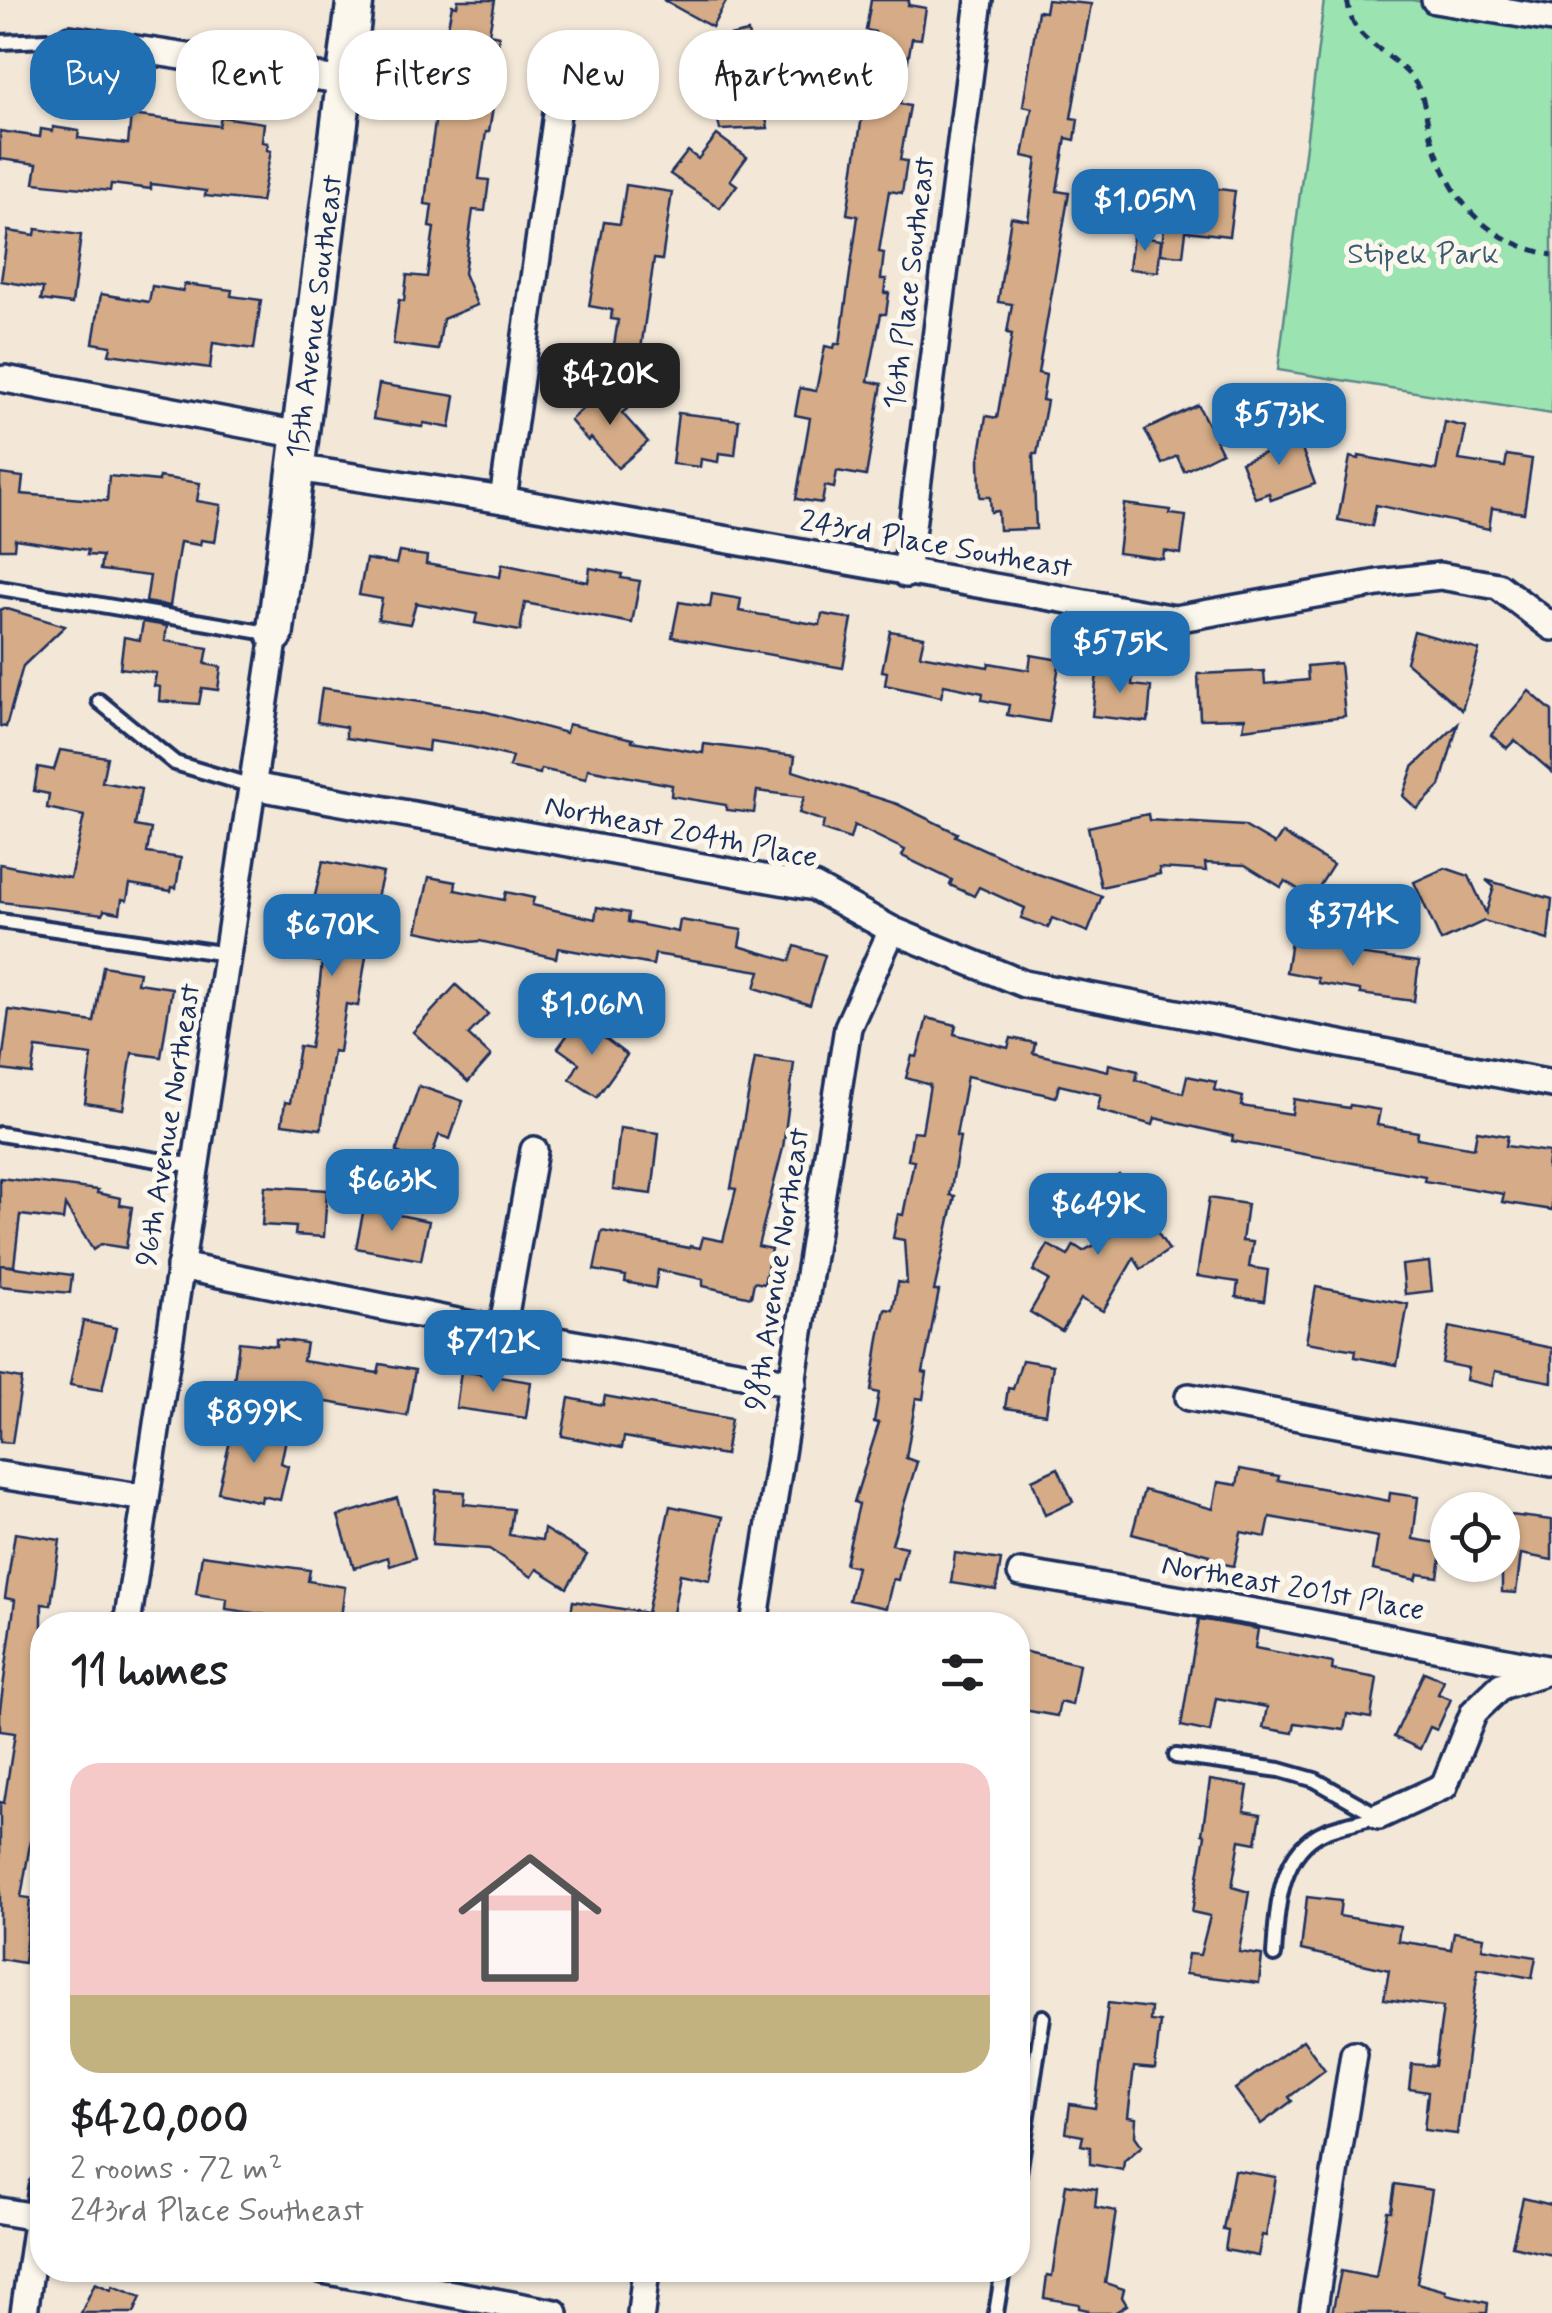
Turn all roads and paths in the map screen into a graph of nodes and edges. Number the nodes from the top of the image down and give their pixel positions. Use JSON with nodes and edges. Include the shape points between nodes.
{"nodes":[{"id":1,"x":355,"y":0,"type":"edge"},
{"id":2,"x":978,"y":0,"type":"edge"},
{"id":3,"x":1347,"y":0,"type":"edge"},
{"id":4,"x":1435,"y":0,"type":"edge"},
{"id":5,"x":1552,"y":18,"type":"edge"},
{"id":6,"x":351,"y":30,"type":"edge"},
{"id":7,"x":30,"y":41,"type":"edge"},
{"id":8,"x":0,"y":42,"type":"edge"},
{"id":9,"x":156,"y":52,"type":"edge"},
{"id":10,"x":339,"y":80,"type":"edge"},
{"id":11,"x":339,"y":120,"type":"edge"},
{"id":12,"x":557,"y":120,"type":"edge"},
{"id":13,"x":1552,"y":255,"type":"edge"},
{"id":14,"x":5,"y":379,"type":"dead end"},
{"id":15,"x":298,"y":451,"type":"junction"},
{"id":16,"x":503,"y":500,"type":"junction"},
{"id":17,"x":906,"y":574,"type":"junction"},
{"id":18,"x":0,"y":588,"type":"edge"},
{"id":19,"x":1552,"y":627,"type":"edge"},
{"id":20,"x":275,"y":634,"type":"junction"},
{"id":21,"x":99,"y":701,"type":"dead end"},
{"id":22,"x":252,"y":786,"type":"junction"},
{"id":23,"x":0,"y":920,"type":"edge"},
{"id":24,"x":892,"y":930,"type":"junction"},
{"id":25,"x":227,"y":954,"type":"junction"},
{"id":26,"x":1552,"y":1084,"type":"edge"},
{"id":27,"x":0,"y":1134,"type":"edge"},
{"id":28,"x":534,"y":1150,"type":"dead end"},
{"id":29,"x":195,"y":1166,"type":"junction"},
{"id":30,"x":180,"y":1266,"type":"junction"},
{"id":31,"x":502,"y":1331,"type":"junction"},
{"id":32,"x":793,"y":1382,"type":"junction"},
{"id":33,"x":1190,"y":1397,"type":"dead end"},
{"id":34,"x":1552,"y":1463,"type":"edge"},
{"id":35,"x":0,"y":1475,"type":"edge"},
{"id":36,"x":146,"y":1498,"type":"junction"},
{"id":37,"x":1021,"y":1574,"type":"dead end"},
{"id":38,"x":128,"y":1612,"type":"edge"},
{"id":39,"x":756,"y":1612,"type":"edge"},
{"id":40,"x":1552,"y":1670,"type":"edge"},
{"id":41,"x":1176,"y":1756,"type":"dead end"},
{"id":42,"x":1378,"y":1816,"type":"junction"},
{"id":43,"x":1274,"y":1955,"type":"dead end"},
{"id":44,"x":1043,"y":2017,"type":"dead end"},
{"id":45,"x":1354,"y":2054,"type":"dead end"},
{"id":46,"x":1030,"y":2102,"type":"edge"},
{"id":47,"x":0,"y":2211,"type":"edge"},
{"id":48,"x":30,"y":2216,"type":"edge"},
{"id":49,"x":30,"y":2277,"type":"edge"},
{"id":50,"x":387,"y":2282,"type":"edge"},
{"id":51,"x":645,"y":2282,"type":"edge"},
{"id":52,"x":1001,"y":2282,"type":"edge"},
{"id":53,"x":24,"y":2313,"type":"edge"},
{"id":54,"x":554,"y":2313,"type":"edge"},
{"id":55,"x":641,"y":2313,"type":"edge"},
{"id":56,"x":996,"y":2313,"type":"edge"},
{"id":57,"x":1313,"y":2313,"type":"edge"}],
"edges":[{"from":1,"to":6,"type":"street","name":"15th Avenue Southeast"},
{"from":2,"to":17,"type":"street","name":"16th Place Southeast"},
{"from":3,"to":13,"type":"path","via":[[1355,27],[1419,89],[1458,201],[1512,244]]},
{"from":4,"to":5,"type":"street"},
{"from":7,"to":8,"type":"lane"},
{"from":9,"to":10,"type":"street"},
{"from":11,"to":15,"type":"street","name":"15th Avenue Southeast"},
{"from":12,"to":16,"type":"street"},
{"from":14,"to":15,"type":"street","name":"243rd Place Southeast"},
{"from":15,"to":16,"type":"street","name":"243rd Place Southeast"},
{"from":15,"to":20,"type":"street","name":"15th Avenue Southeast"},
{"from":16,"to":17,"type":"street","name":"243rd Place Southeast"},
{"from":17,"to":19,"type":"street","name":"243rd Place Southeast","via":[[1174,619],[1440,576],[1498,586]]},
{"from":18,"to":20,"type":"lane"},
{"from":20,"to":22,"type":"street","name":"96th Avenue Northeast"},
{"from":21,"to":22,"type":"lane","via":[[175,762]]},
{"from":22,"to":24,"type":"street","name":"Northeast 204th Place","via":[[814,887]]},
{"from":22,"to":25,"type":"street","name":"96th Avenue Northeast"},
{"from":23,"to":25,"type":"lane"},
{"from":24,"to":26,"type":"street","name":"Northeast 204th Place","via":[[1024,984]]},
{"from":24,"to":32,"type":"street","name":"98th Avenue Northeast","via":[[848,1027]]},
{"from":25,"to":29,"type":"street","name":"96th Avenue Northeast"},
{"from":27,"to":29,"type":"lane"},
{"from":28,"to":31,"type":"street"},
{"from":29,"to":30,"type":"street","name":"96th Avenue Northeast"},
{"from":30,"to":31,"type":"street"},
{"from":30,"to":36,"type":"street","name":"96th Avenue Northeast"},
{"from":31,"to":32,"type":"street"},
{"from":32,"to":39,"type":"street","name":"98th Avenue Northeast"},
{"from":33,"to":34,"type":"street"},
{"from":35,"to":36,"type":"street"},
{"from":36,"to":38,"type":"street","name":"96th Avenue Northeast"},
{"from":37,"to":40,"type":"street","name":"Northeast 201st Place"},
{"from":40,"to":42,"type":"street","via":[[1502,1686],[1474,1712],[1444,1786]]},
{"from":41,"to":42,"type":"lane","via":[[1315,1780]]},
{"from":42,"to":43,"type":"lane","via":[[1324,1831],[1302,1846],[1282,1884]]},
{"from":44,"to":46,"type":"lane"},
{"from":45,"to":57,"type":"street"},
{"from":47,"to":48,"type":"street"},
{"from":49,"to":53,"type":"street"},
{"from":50,"to":54,"type":"street"},
{"from":51,"to":55,"type":"street"},
{"from":52,"to":56,"type":"lane"}]}
